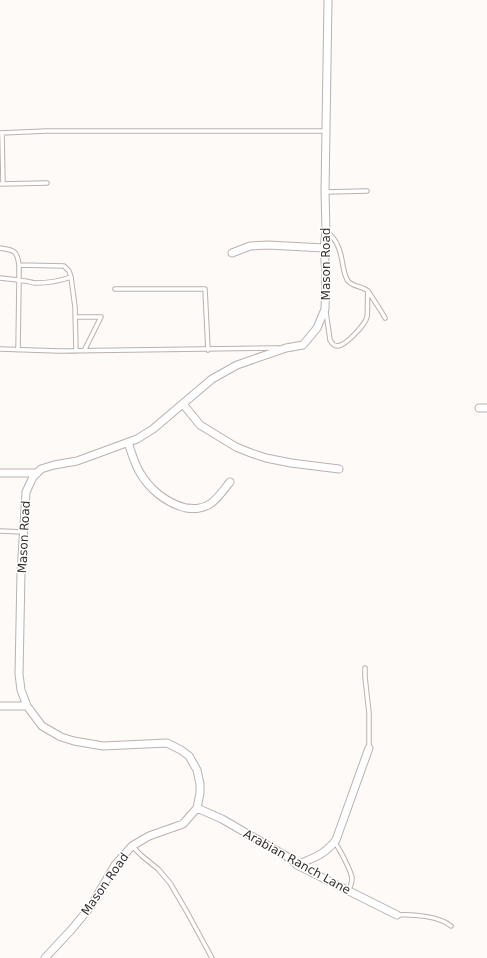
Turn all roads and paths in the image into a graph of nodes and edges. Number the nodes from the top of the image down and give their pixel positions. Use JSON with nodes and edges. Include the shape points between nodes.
{"nodes":[{"id":1,"x":328,"y":0,"type":"edge"},
{"id":2,"x":326,"y":131,"type":"junction"},
{"id":3,"x":1,"y":133,"type":"edge"},
{"id":4,"x":47,"y":183,"type":"dead end"},
{"id":5,"x":2,"y":184,"type":"edge"},
{"id":6,"x":367,"y":191,"type":"dead end"},
{"id":7,"x":325,"y":192,"type":"junction"},
{"id":8,"x":326,"y":232,"type":"junction"},
{"id":9,"x":0,"y":248,"type":"edge"},
{"id":10,"x":324,"y":248,"type":"junction"},
{"id":11,"x":232,"y":253,"type":"dead end"},
{"id":12,"x":19,"y":265,"type":"junction"},
{"id":13,"x":70,"y":277,"type":"junction"},
{"id":14,"x":0,"y":278,"type":"edge"},
{"id":15,"x":19,"y":282,"type":"junction"},
{"id":16,"x":115,"y":290,"type":"dead end"},
{"id":17,"x":368,"y":291,"type":"junction"},
{"id":18,"x":325,"y":308,"type":"junction"},
{"id":19,"x":75,"y":316,"type":"junction"},
{"id":20,"x":385,"y":318,"type":"dead end"},
{"id":21,"x":286,"y":348,"type":"junction"},
{"id":22,"x":0,"y":349,"type":"edge"},
{"id":23,"x":18,"y":350,"type":"junction"},
{"id":24,"x":208,"y":350,"type":"junction"},
{"id":25,"x":76,"y":351,"type":"junction"},
{"id":26,"x":84,"y":351,"type":"junction"},
{"id":27,"x":183,"y":404,"type":"junction"},
{"id":28,"x":479,"y":408,"type":"dead end"},
{"id":29,"x":487,"y":408,"type":"edge"},
{"id":30,"x":128,"y":442,"type":"junction"},
{"id":31,"x":339,"y":469,"type":"dead end"},
{"id":32,"x":0,"y":473,"type":"edge"},
{"id":33,"x":37,"y":473,"type":"junction"},
{"id":34,"x":230,"y":482,"type":"dead end"},
{"id":35,"x":0,"y":531,"type":"edge"},
{"id":36,"x":24,"y":532,"type":"junction"},
{"id":37,"x":365,"y":668,"type":"dead end"},
{"id":38,"x":0,"y":706,"type":"edge"},
{"id":39,"x":27,"y":706,"type":"junction"},
{"id":40,"x":369,"y":748,"type":"joint"},
{"id":41,"x":197,"y":808,"type":"junction"},
{"id":42,"x":334,"y":842,"type":"junction"},
{"id":43,"x":132,"y":846,"type":"junction"},
{"id":44,"x":298,"y":865,"type":"junction"},
{"id":45,"x":348,"y":891,"type":"junction"},
{"id":46,"x":397,"y":915,"type":"joint"},
{"id":47,"x":451,"y":926,"type":"dead end"},
{"id":48,"x":45,"y":958,"type":"edge"},
{"id":49,"x":212,"y":958,"type":"edge"}],
"edges":[{"from":1,"to":2,"type":"street","name":"Mason Road"},
{"from":2,"to":3,"type":"lane"},
{"from":2,"to":7,"type":"street","name":"Mason Road"},
{"from":3,"to":5,"type":"lane"},
{"from":4,"to":5,"type":"lane"},
{"from":6,"to":7,"type":"lane"},
{"from":7,"to":8,"type":"street","name":"Mason Road"},
{"from":8,"to":10,"type":"street","name":"Mason Road"},
{"from":8,"to":17,"type":"lane","via":[[332,236],[339,248],[348,280]]},
{"from":9,"to":12,"type":"lane","via":[[13,250],[18,255]]},
{"from":10,"to":11,"type":"street","via":[[268,245],[250,246]]},
{"from":10,"to":18,"type":"street","name":"Mason Road"},
{"from":12,"to":13,"type":"lane","via":[[64,266]]},
{"from":12,"to":15,"type":"lane"},
{"from":13,"to":15,"type":"lane","via":[[48,282]]},
{"from":13,"to":19,"type":"lane"},
{"from":14,"to":15,"type":"lane"},
{"from":15,"to":23,"type":"lane"},
{"from":16,"to":24,"type":"lane","via":[[205,289]]},
{"from":17,"to":18,"type":"lane","via":[[364,324],[342,345],[334,345],[330,340]]},
{"from":17,"to":20,"type":"lane"},
{"from":18,"to":21,"type":"street","name":"Mason Road","via":[[317,328],[302,345]]},
{"from":19,"to":25,"type":"lane"},
{"from":19,"to":26,"type":"lane","via":[[101,318]]},
{"from":21,"to":24,"type":"lane"},
{"from":21,"to":27,"type":"street","name":"Mason Road","via":[[237,365],[212,379]]},
{"from":22,"to":23,"type":"lane"},
{"from":23,"to":25,"type":"lane"},
{"from":24,"to":26,"type":"lane"},
{"from":25,"to":26,"type":"lane"},
{"from":27,"to":30,"type":"street","name":"Mason Road","via":[[153,429]]},
{"from":27,"to":31,"type":"street","via":[[200,425],[236,447],[266,458]]},
{"from":28,"to":29,"type":"street"},
{"from":30,"to":33,"type":"street","name":"Mason Road","via":[[77,461],[41,469]]},
{"from":30,"to":34,"type":"street","via":[[139,471],[150,487],[178,506],[202,508],[220,495]]},
{"from":32,"to":33,"type":"street"},
{"from":33,"to":36,"type":"street","name":"Mason Road","via":[[26,492]]},
{"from":35,"to":36,"type":"lane"},
{"from":36,"to":39,"type":"street","name":"Mason Road","via":[[19,674]]},
{"from":37,"to":40,"type":"lane"},
{"from":38,"to":39,"type":"street"},
{"from":39,"to":41,"type":"street","name":"Mason Road","via":[[42,726],[74,741],[102,746],[166,743],[181,750],[189,756],[197,770],[200,793]]},
{"from":40,"to":42,"type":"street"},
{"from":41,"to":43,"type":"street","name":"Mason Road","via":[[183,824],[149,836]]},
{"from":41,"to":44,"type":"street","name":"Arabian Ranch Lane","via":[[222,819]]},
{"from":42,"to":44,"type":"street","via":[[322,854]]},
{"from":42,"to":45,"type":"lane","via":[[351,874],[352,884]]},
{"from":43,"to":48,"type":"street","name":"Mason Road","via":[[115,865],[91,906]]},
{"from":43,"to":49,"type":"lane","via":[[170,883]]},
{"from":44,"to":45,"type":"street","name":"Arabian Ranch Lane"},
{"from":45,"to":46,"type":"street","name":"Arabian Ranch Lane"},
{"from":46,"to":47,"type":"lane","via":[[419,916],[443,921]]}]}
